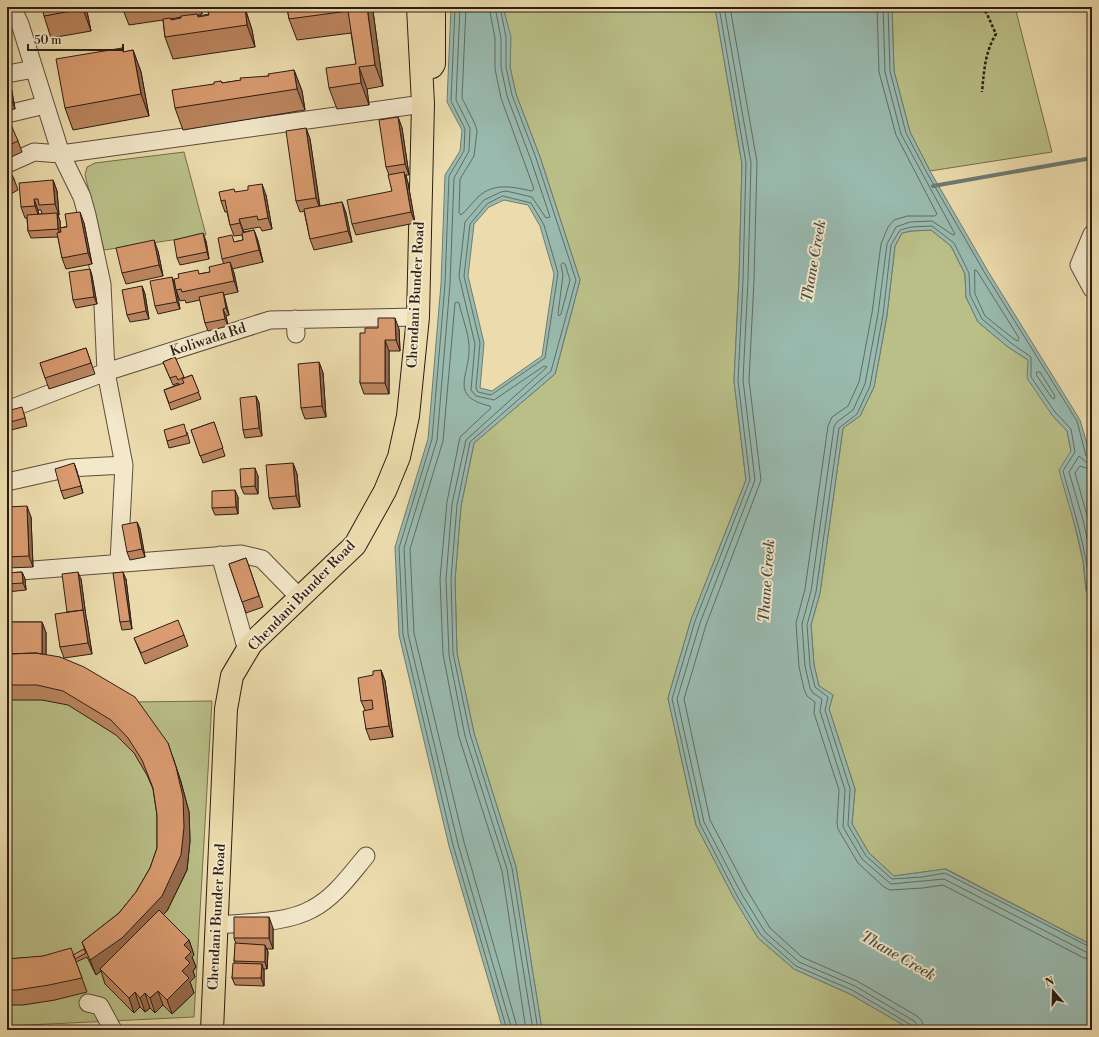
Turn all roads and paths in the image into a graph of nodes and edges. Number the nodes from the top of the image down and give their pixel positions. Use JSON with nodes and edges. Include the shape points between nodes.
{"nodes":[{"id":1,"x":12,"y":7,"type":"edge"},
{"id":2,"x":404,"y":7,"type":"edge"},
{"id":3,"x":418,"y":7,"type":"edge"},
{"id":4,"x":434,"y":7,"type":"edge"},
{"id":5,"x":982,"y":7,"type":"edge"},
{"id":6,"x":34,"y":68,"type":"junction"},
{"id":7,"x":7,"y":74,"type":"edge"},
{"id":8,"x":422,"y":82,"type":"junction"},
{"id":9,"x":982,"y":92,"type":"dead end"},
{"id":10,"x":423,"y":104,"type":"junction"},
{"id":11,"x":45,"y":105,"type":"junction"},
{"id":12,"x":7,"y":114,"type":"edge"},
{"id":13,"x":61,"y":154,"type":"junction"},
{"id":14,"x":7,"y":164,"type":"edge"},
{"id":15,"x":1092,"y":234,"type":"edge"},
{"id":16,"x":1092,"y":289,"type":"edge"},
{"id":17,"x":418,"y":317,"type":"junction"},
{"id":18,"x":106,"y":372,"type":"junction"},
{"id":19,"x":7,"y":410,"type":"edge"},
{"id":20,"x":124,"y":465,"type":"junction"},
{"id":21,"x":7,"y":482,"type":"edge"},
{"id":22,"x":220,"y":555,"type":"junction"},
{"id":23,"x":119,"y":562,"type":"junction"},
{"id":24,"x":7,"y":572,"type":"edge"},
{"id":25,"x":300,"y":598,"type":"junction"},
{"id":26,"x":247,"y":651,"type":"junction"},
{"id":27,"x":366,"y":856,"type":"dead end"},
{"id":28,"x":216,"y":925,"type":"junction"},
{"id":29,"x":88,"y":1003,"type":"dead end"},
{"id":30,"x":113,"y":1030,"type":"edge"},
{"id":31,"x":212,"y":1030,"type":"edge"}],
"edges":[{"from":1,"to":6,"type":"street"},
{"from":2,"to":8,"type":"main road","via":[[405,58]]},
{"from":3,"to":8,"type":"main road","name":"Chendani Bunder Road"},
{"from":4,"to":8,"type":"main road","via":[[434,64]]},
{"from":5,"to":9,"type":"path","via":[[996,34],[990,44],[985,63]]},
{"from":6,"to":7,"type":"street"},
{"from":6,"to":11,"type":"street"},
{"from":8,"to":10,"type":"main road","name":"Chendani Bunder Road"},
{"from":10,"to":13,"type":"street"},
{"from":10,"to":17,"type":"main road","name":"Chendani Bunder Road"},
{"from":11,"to":12,"type":"street"},
{"from":11,"to":13,"type":"street"},
{"from":13,"to":14,"type":"street","via":[[34,152]]},
{"from":13,"to":18,"type":"street","via":[[83,203],[102,284]]},
{"from":15,"to":16,"type":"street","via":[[1079,265]]},
{"from":17,"to":18,"type":"street","name":"Koliwada Rd","via":[[296,327],[270,320]]},
{"from":17,"to":25,"type":"main road","name":"Chendani Bunder Road","via":[[408,416],[399,457],[385,491],[355,545]]},
{"from":18,"to":19,"type":"street","name":"Koliwada Rd"},
{"from":18,"to":20,"type":"street"},
{"from":20,"to":21,"type":"street","via":[[70,468]]},
{"from":20,"to":23,"type":"street"},
{"from":22,"to":23,"type":"street"},
{"from":22,"to":25,"type":"street","via":[[241,554],[262,559]]},
{"from":22,"to":26,"type":"street"},
{"from":23,"to":24,"type":"street"},
{"from":25,"to":26,"type":"main road","name":"Chendani Bunder Road","via":[[251,644]]},
{"from":26,"to":28,"type":"main road","name":"Chendani Bunder Road","via":[[232,676],[226,709]]},
{"from":27,"to":28,"type":"street","via":[[340,887],[313,909],[300,915]]},
{"from":28,"to":31,"type":"main road","name":"Chendani Bunder Road"},
{"from":29,"to":30,"type":"street","via":[[100,1006]]}]}
